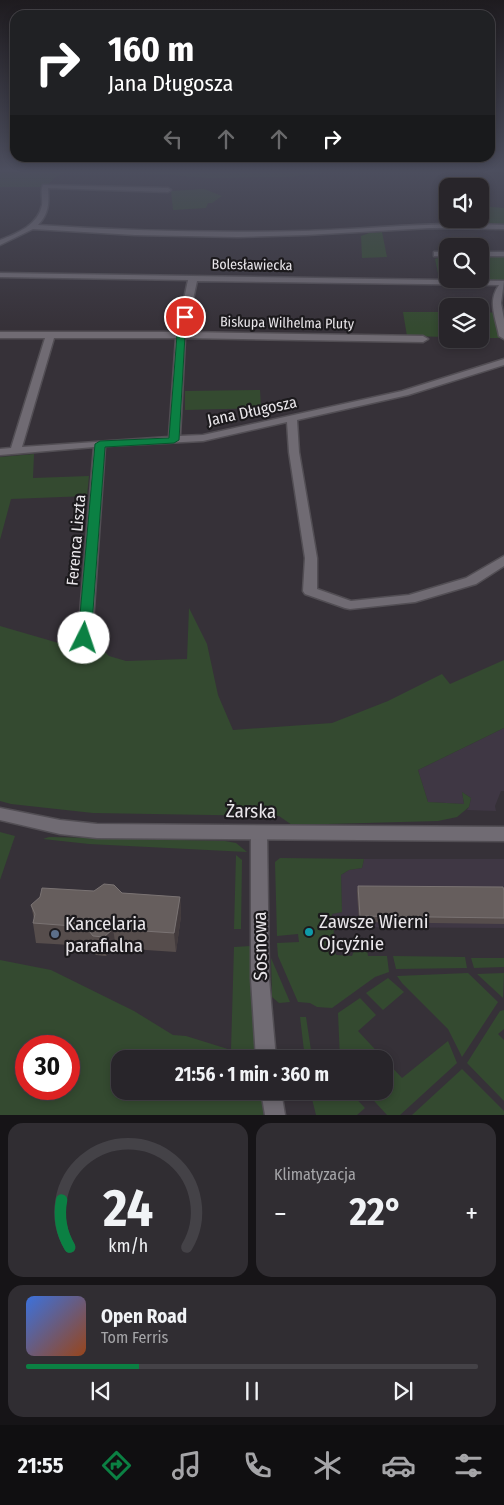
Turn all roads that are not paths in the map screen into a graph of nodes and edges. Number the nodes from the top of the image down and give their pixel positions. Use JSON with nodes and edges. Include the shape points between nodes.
{"nodes":[{"id":1,"x":34,"y":224,"type":"edge"},
{"id":2,"x":452,"y":224,"type":"edge"},
{"id":3,"x":454,"y":224,"type":"edge"},
{"id":4,"x":32,"y":227,"type":"junction"},
{"id":5,"x":504,"y":227,"type":"edge"},
{"id":6,"x":0,"y":243,"type":"edge"},
{"id":7,"x":489,"y":254,"type":"edge"},
{"id":8,"x":504,"y":254,"type":"edge"},
{"id":9,"x":0,"y":275,"type":"edge"},
{"id":10,"x":193,"y":278,"type":"junction"},
{"id":11,"x":504,"y":284,"type":"edge"},
{"id":12,"x":0,"y":335,"type":"edge"},
{"id":13,"x":50,"y":335,"type":"junction"},
{"id":14,"x":181,"y":335,"type":"junction"},
{"id":15,"x":504,"y":336,"type":"edge"},
{"id":16,"x":423,"y":339,"type":"dead end"},
{"id":17,"x":504,"y":362,"type":"edge"},
{"id":18,"x":292,"y":419,"type":"junction"},
{"id":19,"x":174,"y":440,"type":"junction"},
{"id":20,"x":100,"y":444,"type":"junction"},
{"id":21,"x":16,"y":450,"type":"junction"},
{"id":22,"x":0,"y":452,"type":"edge"},
{"id":23,"x":504,"y":560,"type":"edge"},
{"id":24,"x":84,"y":638,"type":"dead end"},
{"id":25,"x":0,"y":814,"type":"edge"},
{"id":26,"x":259,"y":833,"type":"junction"},
{"id":27,"x":504,"y":834,"type":"edge"},
{"id":28,"x":265,"y":1050,"type":"edge"},
{"id":29,"x":272,"y":1100,"type":"edge"},
{"id":30,"x":275,"y":1115,"type":"edge"}],
"edges":[{"from":1,"to":4,"type":"street"},
{"from":2,"to":4,"type":"street","via":[[306,233],[100,231]]},
{"from":3,"to":5,"type":"street"},
{"from":4,"to":6,"type":"street"},
{"from":7,"to":8,"type":"street"},
{"from":9,"to":10,"type":"street","name":"Bolesławiecka"},
{"from":10,"to":11,"type":"street","name":"Bolesławiecka"},
{"from":10,"to":14,"type":"street"},
{"from":11,"to":15,"type":"street","via":[[495,301]]},
{"from":12,"to":13,"type":"street","name":"Biskupa Wilhelma Pluty"},
{"from":13,"to":14,"type":"street","name":"Biskupa Wilhelma Pluty"},
{"from":13,"to":21,"type":"street"},
{"from":14,"to":16,"type":"street","name":"Biskupa Wilhelma Pluty"},
{"from":14,"to":19,"type":"street"},
{"from":17,"to":18,"type":"street","name":"Jana Długosza","via":[[404,393]]},
{"from":18,"to":19,"type":"street","name":"Jana Długosza","via":[[203,438]]},
{"from":18,"to":23,"type":"street","via":[[311,558],[310,591],[350,605],[410,599],[471,581]]},
{"from":19,"to":20,"type":"street","name":"Jana Długosza"},
{"from":20,"to":21,"type":"street","name":"Jana Długosza"},
{"from":20,"to":24,"type":"street","name":"Ferenca Liszta"},
{"from":21,"to":22,"type":"street","name":"Jana Długosza"},
{"from":25,"to":26,"type":"street","name":"Żarska","via":[[76,830]]},
{"from":26,"to":27,"type":"street","name":"Żarska"},
{"from":26,"to":28,"type":"street","name":"Sosnowa","via":[[260,979]]},
{"from":29,"to":30,"type":"street"}]}
